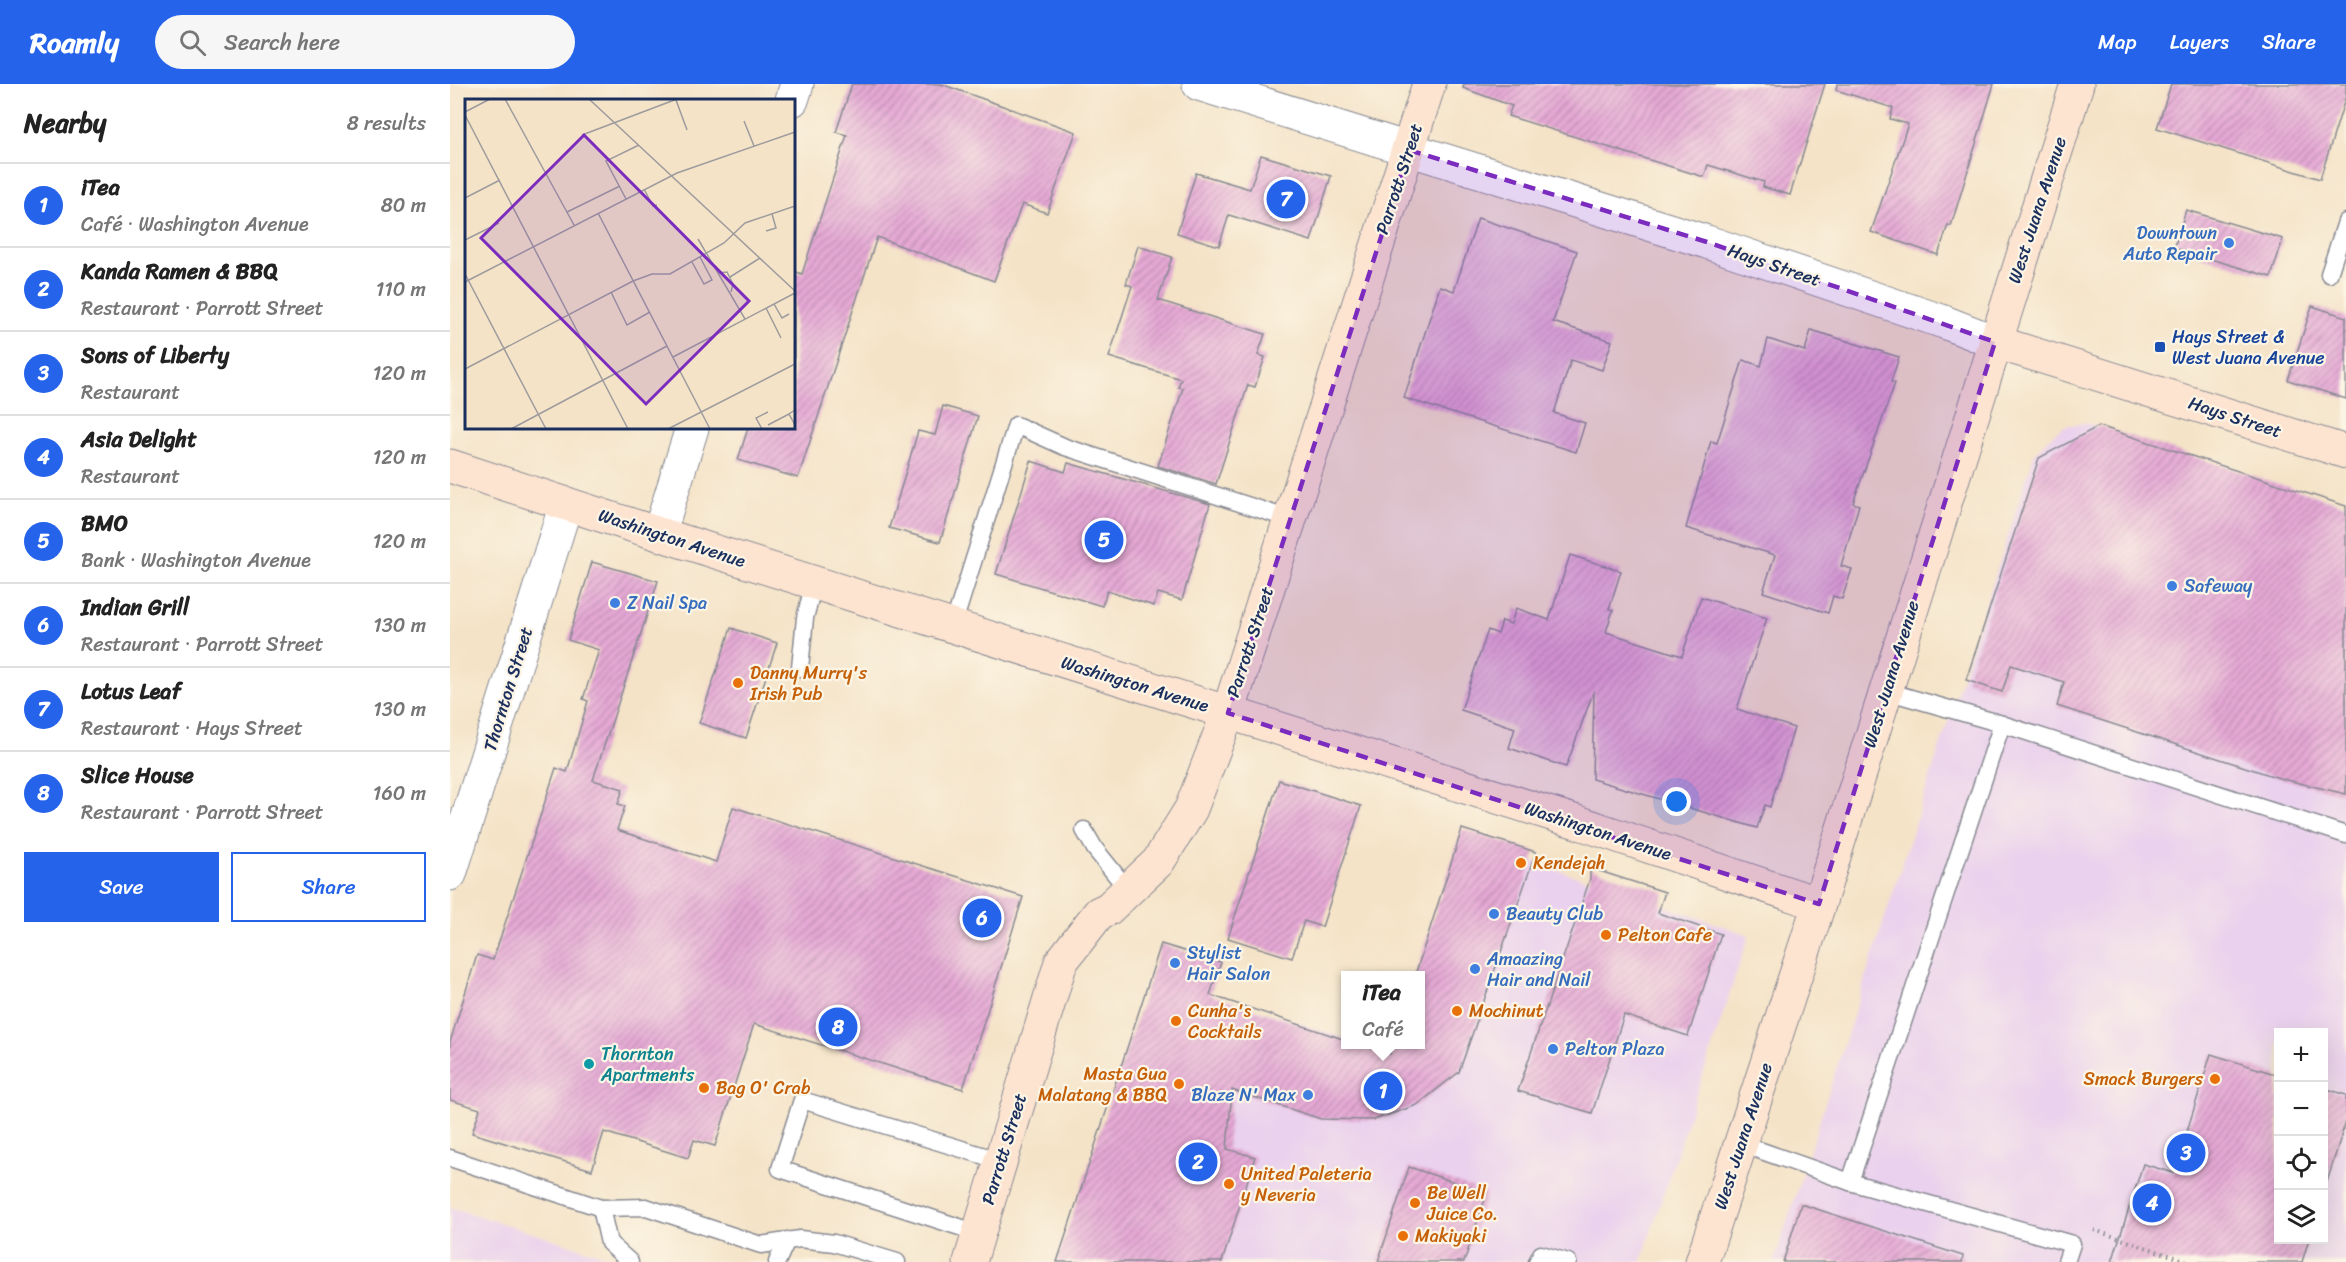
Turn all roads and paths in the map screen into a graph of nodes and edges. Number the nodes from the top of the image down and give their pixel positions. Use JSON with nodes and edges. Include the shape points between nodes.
{"nodes":[{"id":1,"x":797,"y":84,"type":"edge"},
{"id":2,"x":1199,"y":84,"type":"edge"},
{"id":3,"x":1429,"y":84,"type":"edge"},
{"id":4,"x":2077,"y":84,"type":"edge"},
{"id":5,"x":792,"y":99,"type":"edge"},
{"id":6,"x":1408,"y":150,"type":"junction"},
{"id":7,"x":2346,"y":222,"type":"edge"},
{"id":8,"x":2329,"y":274,"type":"dead end"},
{"id":9,"x":1995,"y":342,"type":"junction"},
{"id":10,"x":692,"y":429,"type":"edge"},
{"id":11,"x":2346,"y":452,"type":"edge"},
{"id":12,"x":450,"y":466,"type":"edge"},
{"id":13,"x":566,"y":504,"type":"junction"},
{"id":14,"x":1290,"y":519,"type":"junction"},
{"id":15,"x":659,"y":534,"type":"junction"},
{"id":16,"x":814,"y":583,"type":"junction"},
{"id":17,"x":953,"y":626,"type":"junction"},
{"id":18,"x":800,"y":668,"type":"dead end"},
{"id":19,"x":1886,"y":691,"type":"junction"},
{"id":20,"x":1228,"y":713,"type":"junction"},
{"id":21,"x":2002,"y":724,"type":"junction"},
{"id":22,"x":1084,"y":830,"type":"dead end"},
{"id":23,"x":2346,"y":835,"type":"edge"},
{"id":24,"x":450,"y":874,"type":"edge"},
{"id":25,"x":1127,"y":889,"type":"junction"},
{"id":26,"x":1819,"y":904,"type":"junction"},
{"id":27,"x":1739,"y":1143,"type":"junction"},
{"id":28,"x":450,"y":1158,"type":"edge"},
{"id":29,"x":1000,"y":1161,"type":"junction"},
{"id":30,"x":1850,"y":1182,"type":"junction"},
{"id":31,"x":601,"y":1208,"type":"junction"},
{"id":32,"x":2085,"y":1227,"type":"dead end"},
{"id":33,"x":787,"y":1240,"type":"junction"},
{"id":34,"x":974,"y":1248,"type":"edge"},
{"id":35,"x":630,"y":1262,"type":"edge"},
{"id":36,"x":777,"y":1262,"type":"edge"},
{"id":37,"x":897,"y":1262,"type":"edge"},
{"id":38,"x":1537,"y":1262,"type":"edge"},
{"id":39,"x":1568,"y":1262,"type":"edge"},
{"id":40,"x":1702,"y":1262,"type":"edge"},
{"id":41,"x":2066,"y":1262,"type":"edge"},
{"id":42,"x":2190,"y":1262,"type":"edge"}],
"edges":[{"from":1,"to":5,"type":"street"},
{"from":2,"to":6,"type":"street","name":"Hays Street"},
{"from":3,"to":6,"type":"street","name":"Parrott Street"},
{"from":4,"to":9,"type":"street","name":"West Juana Avenue"},
{"from":6,"to":9,"type":"street","name":"Hays Street","via":[[1707,242]]},
{"from":6,"to":14,"type":"street","name":"Parrott Street"},
{"from":7,"to":8,"type":"lane"},
{"from":9,"to":11,"type":"street","name":"Hays Street"},
{"from":9,"to":19,"type":"street","name":"West Juana Avenue"},
{"from":10,"to":15,"type":"street"},
{"from":12,"to":13,"type":"street","name":"Washington Avenue"},
{"from":13,"to":15,"type":"street","name":"Washington Avenue"},
{"from":13,"to":24,"type":"street","name":"Thornton Street"},
{"from":14,"to":17,"type":"lane","via":[[1065,447],[1016,425]]},
{"from":14,"to":20,"type":"street","name":"Parrott Street"},
{"from":15,"to":16,"type":"street","name":"Washington Avenue"},
{"from":16,"to":17,"type":"street","name":"Washington Avenue"},
{"from":16,"to":18,"type":"lane","via":[[805,618]]},
{"from":17,"to":20,"type":"street","name":"Washington Avenue"},
{"from":19,"to":21,"type":"lane"},
{"from":19,"to":26,"type":"street","name":"West Juana Avenue"},
{"from":20,"to":25,"type":"street","name":"Parrott Street","via":[[1191,809],[1158,862]]},
{"from":20,"to":26,"type":"street","name":"Washington Avenue","via":[[1577,822]]},
{"from":21,"to":23,"type":"lane"},
{"from":21,"to":30,"type":"lane"},
{"from":22,"to":25,"type":"lane"},
{"from":25,"to":29,"type":"street","name":"Parrott Street","via":[[1099,913],[1061,962]]},
{"from":26,"to":27,"type":"street","name":"West Juana Avenue"},
{"from":27,"to":30,"type":"lane"},
{"from":27,"to":40,"type":"street","name":"West Juana Avenue"},
{"from":28,"to":31,"type":"lane"},
{"from":29,"to":34,"type":"street","name":"Parrott Street"},
{"from":29,"to":34,"type":"lane","via":[[802,1100],[780,1169]]},
{"from":30,"to":41,"type":"lane","via":[[2072,1244]]},
{"from":31,"to":33,"type":"lane","via":[[646,1207],[761,1245]]},
{"from":31,"to":35,"type":"lane","via":[[609,1243]]},
{"from":32,"to":42,"type":"path"},
{"from":33,"to":36,"type":"lane"},
{"from":33,"to":37,"type":"lane","via":[[834,1243]]},
{"from":38,"to":39,"type":"lane","via":[[1541,1254]]}]}
